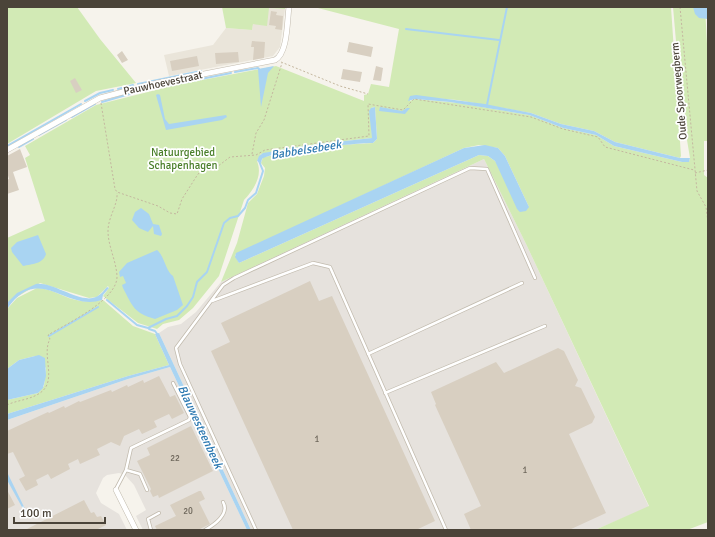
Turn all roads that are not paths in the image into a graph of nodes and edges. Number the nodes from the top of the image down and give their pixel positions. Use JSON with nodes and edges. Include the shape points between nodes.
{"nodes":[{"id":1,"x":289,"y":7,"type":"edge"},
{"id":2,"x":7,"y":150,"type":"edge"},
{"id":3,"x":535,"y":278,"type":"dead end"},
{"id":4,"x":522,"y":283,"type":"dead end"},
{"id":5,"x":211,"y":301,"type":"junction"},
{"id":6,"x":545,"y":326,"type":"dead end"},
{"id":7,"x":368,"y":354,"type":"junction"},
{"id":8,"x":173,"y":383,"type":"dead end"},
{"id":9,"x":386,"y":393,"type":"junction"},
{"id":10,"x":126,"y":470,"type":"junction"},
{"id":11,"x":116,"y":490,"type":"joint"},
{"id":12,"x":147,"y":490,"type":"dead end"},
{"id":13,"x":223,"y":502,"type":"dead end"},
{"id":14,"x":159,"y":513,"type":"dead end"},
{"id":15,"x":136,"y":530,"type":"edge"},
{"id":16,"x":151,"y":530,"type":"edge"},
{"id":17,"x":205,"y":530,"type":"edge"},
{"id":18,"x":256,"y":530,"type":"edge"},
{"id":19,"x":446,"y":530,"type":"edge"}],
"edges":[{"from":1,"to":2,"type":"street","name":"Pauwhoevestraat","via":[[284,48],[278,58],[153,84],[100,98]]},
{"from":3,"to":5,"type":"lane","via":[[487,169],[470,168],[234,278],[223,285]]},
{"from":4,"to":7,"type":"lane"},
{"from":5,"to":7,"type":"lane","via":[[313,263],[330,268]]},
{"from":5,"to":18,"type":"lane","via":[[176,348],[180,364]]},
{"from":6,"to":9,"type":"lane"},
{"from":7,"to":9,"type":"lane"},
{"from":8,"to":10,"type":"lane","via":[[190,416],[189,420],[131,448]]},
{"from":9,"to":19,"type":"lane"},
{"from":10,"to":11,"type":"lane"},
{"from":10,"to":12,"type":"lane","via":[[140,474]]},
{"from":11,"to":15,"type":"street"},
{"from":13,"to":17,"type":"lane","via":[[224,510],[220,518]]},
{"from":14,"to":16,"type":"lane","via":[[148,519]]}]}
